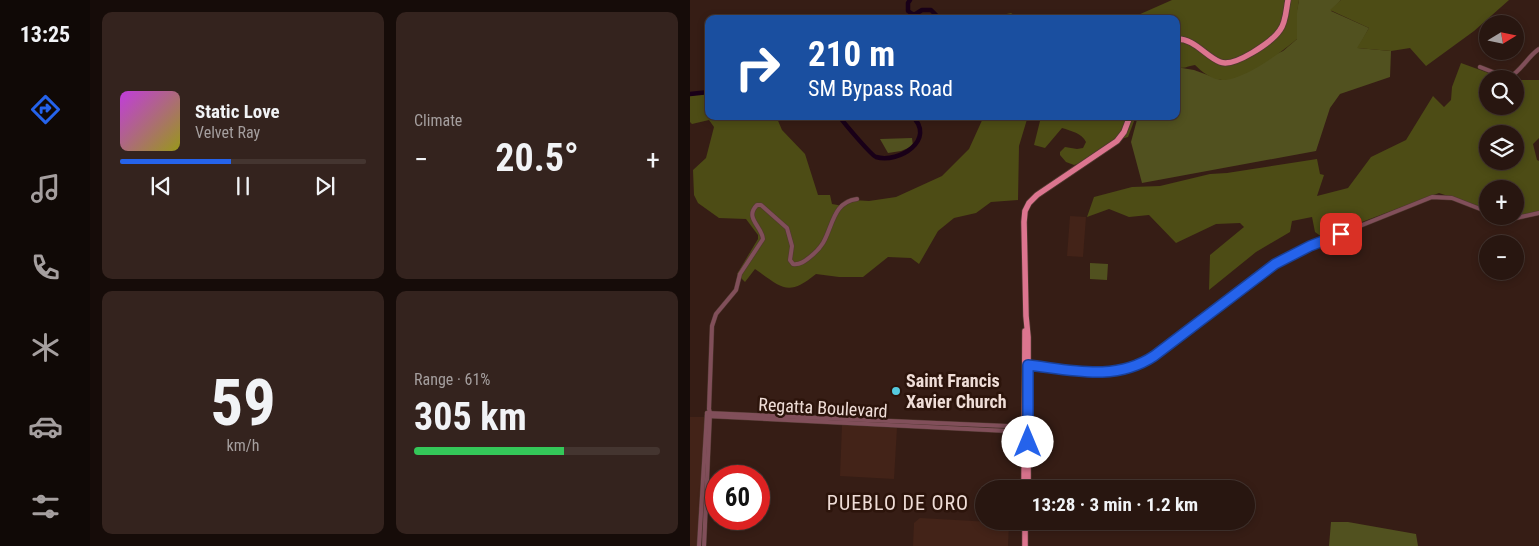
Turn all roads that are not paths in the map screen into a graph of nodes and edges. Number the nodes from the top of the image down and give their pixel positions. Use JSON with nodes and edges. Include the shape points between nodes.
{"nodes":[{"id":1,"x":1288,"y":0,"type":"edge"},
{"id":2,"x":1180,"y":39,"type":"edge"},
{"id":3,"x":1539,"y":49,"type":"edge"},
{"id":4,"x":1480,"y":66,"type":"dead end"},
{"id":5,"x":1128,"y":120,"type":"edge"},
{"id":6,"x":856,"y":199,"type":"dead end"},
{"id":7,"x":1479,"y":208,"type":"edge"},
{"id":8,"x":1539,"y":212,"type":"edge"},
{"id":9,"x":1524,"y":216,"type":"edge"},
{"id":10,"x":1026,"y":365,"type":"junction"},
{"id":11,"x":708,"y":413,"type":"junction"},
{"id":12,"x":1026,"y":429,"type":"junction"},
{"id":13,"x":1024,"y":480,"type":"edge"},
{"id":14,"x":1028,"y":480,"type":"edge"},
{"id":15,"x":1027,"y":530,"type":"edge"},
{"id":16,"x":699,"y":546,"type":"edge"},
{"id":17,"x":704,"y":546,"type":"edge"},
{"id":18,"x":1027,"y":546,"type":"edge"}],
"edges":[{"from":1,"to":2,"type":"main road","via":[[1283,26],[1272,39],[1248,55],[1227,63]]},
{"from":3,"to":4,"type":"street","via":[[1510,78]]},
{"from":5,"to":10,"type":"main road","via":[[1117,141],[1047,188],[1025,210]]},
{"from":6,"to":11,"type":"street","via":[[841,206],[822,244],[796,265],[790,260],[792,246],[787,228],[762,205],[755,206],[751,214],[763,239],[740,274],[737,288],[714,320]]},
{"from":7,"to":10,"type":"street","via":[[1452,198],[1432,197],[1310,246],[1275,264],[1154,356],[1132,368],[1079,372]]},
{"from":8,"to":9,"type":"street"},
{"from":10,"to":12,"type":"main road"},
{"from":11,"to":12,"type":"street","name":"Regatta Boulevard"},
{"from":11,"to":16,"type":"street"},
{"from":11,"to":17,"type":"street"},
{"from":12,"to":13,"type":"main road"},
{"from":12,"to":14,"type":"main road"},
{"from":15,"to":18,"type":"main road"}]}
